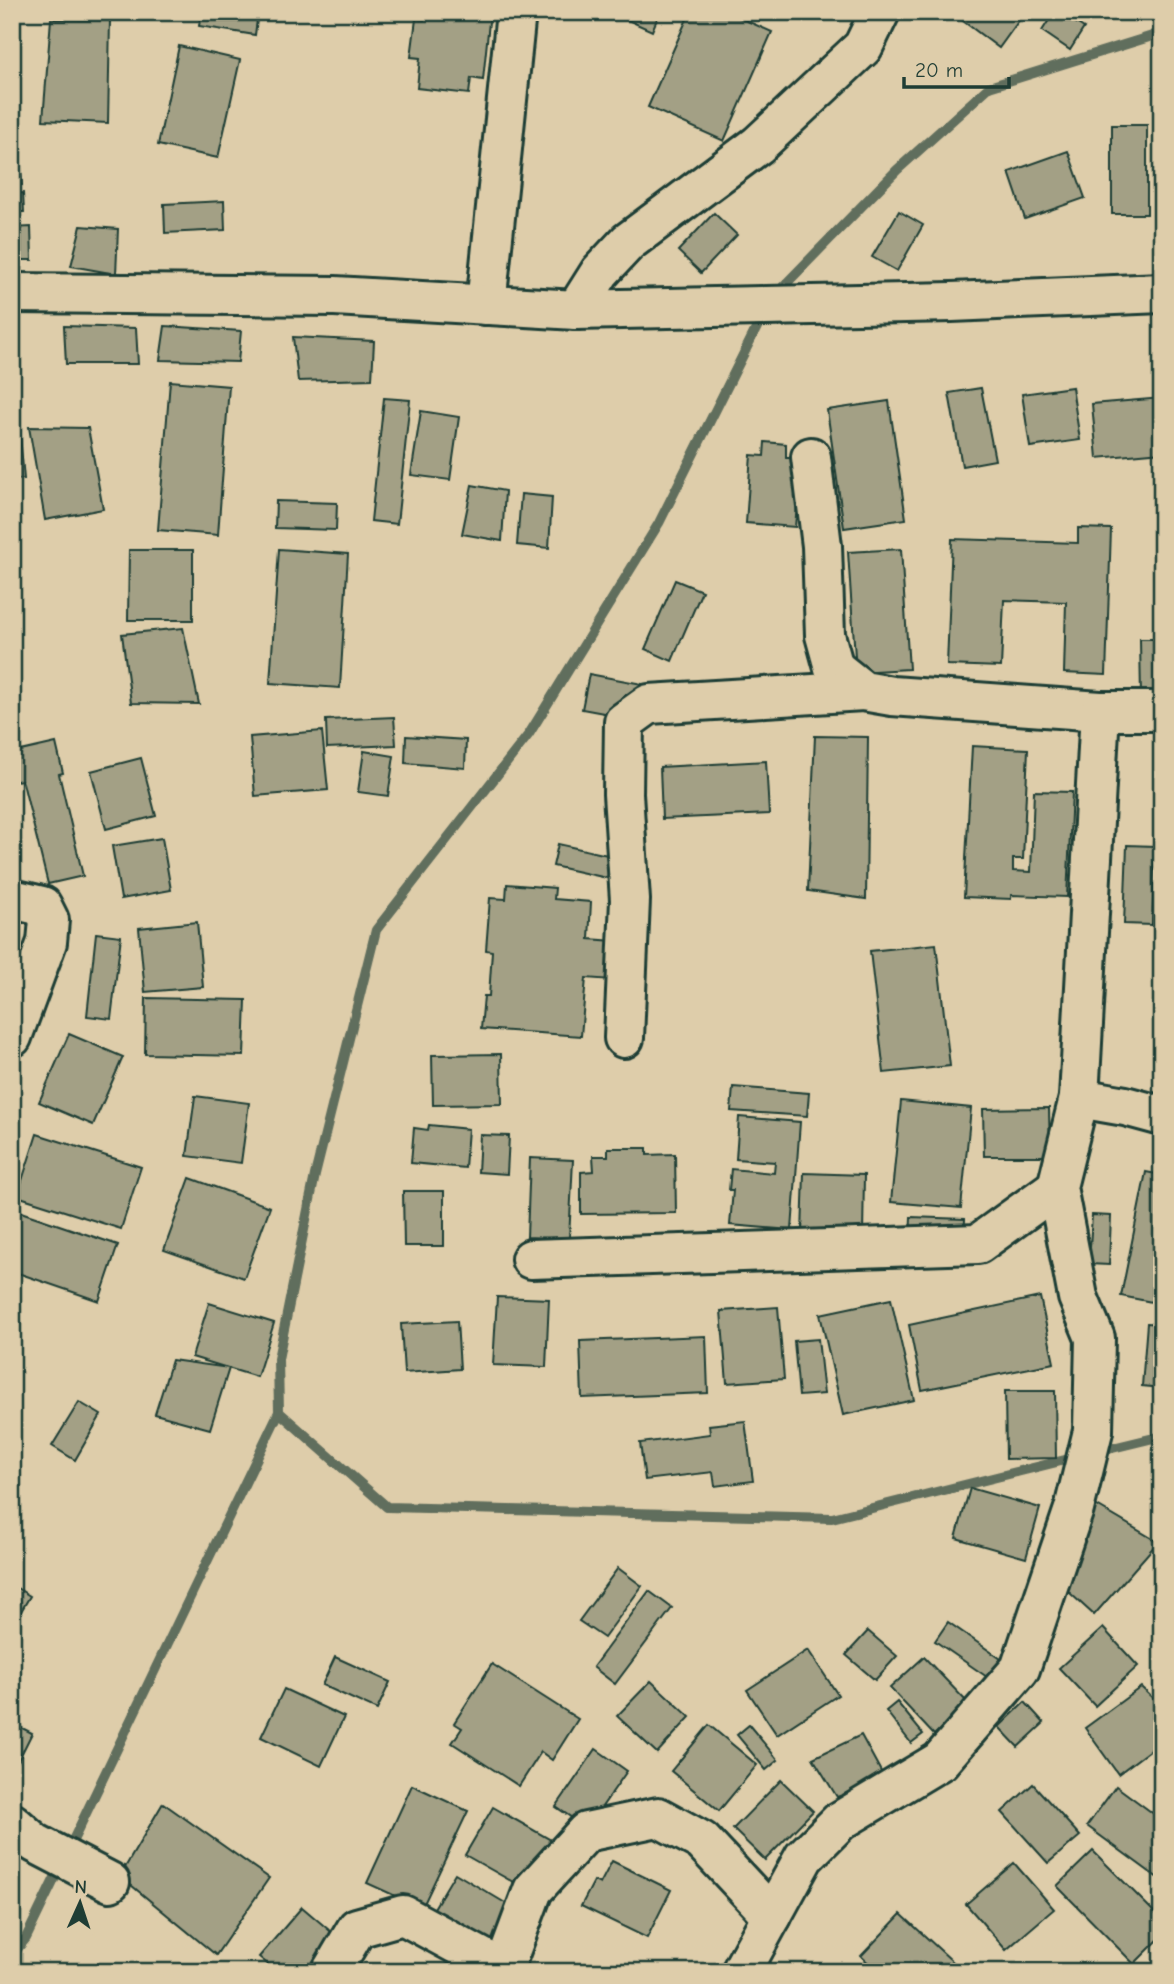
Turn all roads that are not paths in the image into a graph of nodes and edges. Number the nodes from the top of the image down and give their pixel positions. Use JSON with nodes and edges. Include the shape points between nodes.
{"nodes":[{"id":1,"x":516,"y":12,"type":"edge"},
{"id":2,"x":880,"y":12,"type":"edge"},
{"id":3,"x":12,"y":293,"type":"edge"},
{"id":4,"x":1162,"y":293,"type":"edge"},
{"id":5,"x":486,"y":305,"type":"junction"},
{"id":6,"x":576,"y":310,"type":"junction"},
{"id":7,"x":811,"y":457,"type":"dead end"},
{"id":8,"x":863,"y":691,"type":"junction"},
{"id":9,"x":1100,"y":711,"type":"junction"},
{"id":10,"x":1162,"y":711,"type":"edge"},
{"id":11,"x":12,"y":899,"type":"edge"},
{"id":12,"x":12,"y":1037,"type":"edge"},
{"id":13,"x":624,"y":1038,"type":"dead end"},
{"id":14,"x":1079,"y":1098,"type":"junction"},
{"id":15,"x":1162,"y":1116,"type":"edge"},
{"id":16,"x":1057,"y":1187,"type":"junction"},
{"id":17,"x":531,"y":1259,"type":"dead end"},
{"id":18,"x":12,"y":1823,"type":"edge"},
{"id":19,"x":110,"y":1882,"type":"dead end"},
{"id":20,"x":772,"y":1916,"type":"junction"},
{"id":21,"x":506,"y":1970,"type":"edge"},
{"id":22,"x":331,"y":1972,"type":"edge"},
{"id":23,"x":741,"y":1972,"type":"edge"}],
"edges":[{"from":1,"to":5,"type":"street"},
{"from":2,"to":6,"type":"street","via":[[863,47],[758,145],[628,242],[600,271]]},
{"from":3,"to":5,"type":"street","via":[[335,296]]},
{"from":4,"to":6,"type":"street"},
{"from":5,"to":6,"type":"street"},
{"from":7,"to":8,"type":"street","via":[[822,546],[825,635],[834,668]]},
{"from":8,"to":9,"type":"street"},
{"from":8,"to":13,"type":"street","via":[[649,704],[624,722],[630,900]]},
{"from":9,"to":10,"type":"street"},
{"from":9,"to":14,"type":"street"},
{"from":11,"to":12,"type":"street","via":[[42,906],[49,920],[47,942]]},
{"from":14,"to":15,"type":"street"},
{"from":14,"to":16,"type":"street"},
{"from":16,"to":17,"type":"street","via":[[978,1244]]},
{"from":16,"to":20,"type":"street","via":[[1078,1297],[1095,1338],[1093,1431],[1074,1509],[1020,1669],[940,1761],[840,1821],[804,1857]]},
{"from":18,"to":19,"type":"street","via":[[35,1843]]},
{"from":20,"to":21,"type":"street","via":[[702,1842],[658,1817],[586,1832],[533,1890]]},
{"from":20,"to":23,"type":"street"},
{"from":21,"to":22,"type":"street","via":[[403,1916],[357,1928]]}]}
